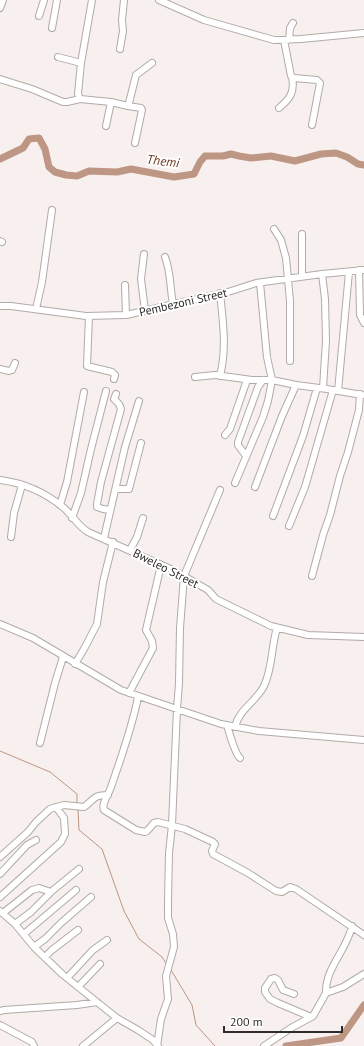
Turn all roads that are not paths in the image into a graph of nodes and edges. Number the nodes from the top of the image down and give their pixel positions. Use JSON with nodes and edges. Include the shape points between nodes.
{"nodes":[{"id":1,"x":3,"y":0,"type":"edge"},
{"id":2,"x":44,"y":0,"type":"edge"},
{"id":3,"x":57,"y":0,"type":"edge"},
{"id":4,"x":92,"y":0,"type":"edge"},
{"id":5,"x":124,"y":0,"type":"edge"},
{"id":6,"x":159,"y":0,"type":"edge"},
{"id":7,"x":0,"y":8,"type":"edge"},
{"id":8,"x":39,"y":16,"type":"dead end"},
{"id":9,"x":293,"y":23,"type":"dead end"},
{"id":10,"x":52,"y":28,"type":"dead end"},
{"id":11,"x":364,"y":33,"type":"edge"},
{"id":12,"x":287,"y":40,"type":"junction"},
{"id":13,"x":120,"y":48,"type":"dead end"},
{"id":14,"x":58,"y":57,"type":"dead end"},
{"id":15,"x":81,"y":63,"type":"junction"},
{"id":16,"x":152,"y":63,"type":"dead end"},
{"id":17,"x":292,"y":77,"type":"junction"},
{"id":18,"x":0,"y":79,"type":"edge"},
{"id":19,"x":80,"y":99,"type":"junction"},
{"id":20,"x":111,"y":102,"type":"junction"},
{"id":21,"x":128,"y":106,"type":"junction"},
{"id":22,"x":279,"y":108,"type":"dead end"},
{"id":23,"x":312,"y":125,"type":"dead end"},
{"id":24,"x":106,"y":126,"type":"dead end"},
{"id":25,"x":135,"y":143,"type":"dead end"},
{"id":26,"x":52,"y":210,"type":"dead end"},
{"id":27,"x":274,"y":228,"type":"dead end"},
{"id":28,"x":302,"y":234,"type":"dead end"},
{"id":29,"x":144,"y":254,"type":"dead end"},
{"id":30,"x":165,"y":257,"type":"dead end"},
{"id":31,"x":361,"y":270,"type":"edge"},
{"id":32,"x":348,"y":272,"type":"junction"},
{"id":33,"x":322,"y":274,"type":"junction"},
{"id":34,"x":302,"y":276,"type":"junction"},
{"id":35,"x":288,"y":278,"type":"junction"},
{"id":36,"x":260,"y":283,"type":"junction"},
{"id":37,"x":124,"y":285,"type":"dead end"},
{"id":38,"x":220,"y":294,"type":"junction"},
{"id":39,"x":173,"y":304,"type":"junction"},
{"id":40,"x":0,"y":306,"type":"edge"},
{"id":41,"x":36,"y":309,"type":"junction"},
{"id":42,"x":145,"y":311,"type":"junction"},
{"id":43,"x":126,"y":315,"type":"junction"},
{"id":44,"x":89,"y":316,"type":"junction"},
{"id":45,"x":364,"y":323,"type":"edge"},
{"id":46,"x":290,"y":361,"type":"dead end"},
{"id":47,"x":15,"y":363,"type":"dead end"},
{"id":48,"x":0,"y":369,"type":"edge"},
{"id":49,"x":220,"y":376,"type":"junction"},
{"id":50,"x":195,"y":377,"type":"dead end"},
{"id":51,"x":114,"y":379,"type":"dead end"},
{"id":52,"x":247,"y":380,"type":"junction"},
{"id":53,"x":263,"y":380,"type":"junction"},
{"id":54,"x":272,"y":380,"type":"junction"},
{"id":55,"x":296,"y":385,"type":"junction"},
{"id":56,"x":320,"y":388,"type":"junction"},
{"id":57,"x":106,"y":391,"type":"dead end"},
{"id":58,"x":336,"y":391,"type":"junction"},
{"id":59,"x":84,"y":392,"type":"dead end"},
{"id":60,"x":116,"y":394,"type":"dead end"},
{"id":61,"x":362,"y":395,"type":"edge"},
{"id":62,"x":139,"y":401,"type":"dead end"},
{"id":63,"x":225,"y":435,"type":"dead end"},
{"id":64,"x":141,"y":443,"type":"dead end"},
{"id":65,"x":246,"y":456,"type":"junction"},
{"id":66,"x":0,"y":480,"type":"edge"},
{"id":67,"x":235,"y":483,"type":"dead end"},
{"id":68,"x":22,"y":485,"type":"junction"},
{"id":69,"x":255,"y":487,"type":"dead end"},
{"id":70,"x":116,"y":489,"type":"junction"},
{"id":71,"x":220,"y":490,"type":"dead end"},
{"id":72,"x":60,"y":505,"type":"junction"},
{"id":73,"x":110,"y":510,"type":"junction"},
{"id":74,"x":273,"y":516,"type":"dead end"},
{"id":75,"x":72,"y":518,"type":"junction"},
{"id":76,"x":143,"y":518,"type":"dead end"},
{"id":77,"x":289,"y":526,"type":"dead end"},
{"id":78,"x":11,"y":537,"type":"dead end"},
{"id":79,"x":104,"y":538,"type":"junction"},
{"id":80,"x":113,"y":542,"type":"junction"},
{"id":81,"x":130,"y":550,"type":"junction"},
{"id":82,"x":161,"y":565,"type":"junction"},
{"id":83,"x":184,"y":576,"type":"junction"},
{"id":84,"x":312,"y":576,"type":"dead end"},
{"id":85,"x":0,"y":624,"type":"edge"},
{"id":86,"x":277,"y":628,"type":"junction"},
{"id":87,"x":364,"y":637,"type":"edge"},
{"id":88,"x":63,"y":657,"type":"junction"},
{"id":89,"x":75,"y":664,"type":"junction"},
{"id":90,"x":129,"y":693,"type":"junction"},
{"id":91,"x":138,"y":697,"type":"junction"},
{"id":92,"x":177,"y":709,"type":"junction"},
{"id":93,"x":227,"y":725,"type":"junction"},
{"id":94,"x":235,"y":726,"type":"junction"},
{"id":95,"x":364,"y":740,"type":"edge"},
{"id":96,"x":40,"y":743,"type":"dead end"},
{"id":97,"x":240,"y":758,"type":"dead end"},
{"id":98,"x":108,"y":796,"type":"junction"},
{"id":99,"x":56,"y":807,"type":"junction"},
{"id":100,"x":172,"y":825,"type":"junction"},
{"id":101,"x":36,"y":840,"type":"dead end"},
{"id":102,"x":0,"y":857,"type":"edge"},
{"id":103,"x":79,"y":869,"type":"dead end"},
{"id":104,"x":0,"y":874,"type":"edge"},
{"id":105,"x":76,"y":890,"type":"dead end"},
{"id":106,"x":51,"y":892,"type":"junction"},
{"id":107,"x":0,"y":897,"type":"edge"},
{"id":108,"x":91,"y":897,"type":"dead end"},
{"id":109,"x":2,"y":912,"type":"edge"},
{"id":110,"x":16,"y":924,"type":"junction"},
{"id":111,"x":352,"y":926,"type":"junction"},
{"id":112,"x":78,"y":930,"type":"dead end"},
{"id":113,"x":24,"y":934,"type":"junction"},
{"id":114,"x":364,"y":935,"type":"edge"},
{"id":115,"x":107,"y":940,"type":"dead end"},
{"id":116,"x":34,"y":947,"type":"junction"},
{"id":117,"x":45,"y":957,"type":"junction"},
{"id":118,"x":100,"y":964,"type":"dead end"},
{"id":119,"x":364,"y":974,"type":"edge"},
{"id":120,"x":67,"y":978,"type":"junction"},
{"id":121,"x":78,"y":987,"type":"junction"},
{"id":122,"x":294,"y":994,"type":"dead end"},
{"id":123,"x":326,"y":994,"type":"junction"},
{"id":124,"x":97,"y":1002,"type":"junction"},
{"id":125,"x":0,"y":1011,"type":"edge"},
{"id":126,"x":311,"y":1017,"type":"junction"},
{"id":127,"x":117,"y":1018,"type":"junction"},
{"id":128,"x":0,"y":1025,"type":"edge"},
{"id":129,"x":34,"y":1046,"type":"edge"},
{"id":130,"x":83,"y":1046,"type":"edge"},
{"id":131,"x":158,"y":1046,"type":"edge"},
{"id":132,"x":264,"y":1046,"type":"edge"}],
"edges":[{"from":1,"to":7,"type":"street"},
{"from":2,"to":8,"type":"street"},
{"from":3,"to":10,"type":"street"},
{"from":4,"to":15,"type":"street"},
{"from":5,"to":13,"type":"street"},
{"from":6,"to":12,"type":"street","via":[[204,20],[270,40]]},
{"from":9,"to":12,"type":"street"},
{"from":11,"to":12,"type":"street"},
{"from":12,"to":17,"type":"street","via":[[289,70]]},
{"from":14,"to":15,"type":"street"},
{"from":15,"to":19,"type":"street","via":[[78,94]]},
{"from":16,"to":21,"type":"street","via":[[136,75]]},
{"from":17,"to":22,"type":"street","via":[[292,95]]},
{"from":17,"to":23,"type":"street","via":[[317,80],[320,83]]},
{"from":18,"to":19,"type":"street","via":[[63,102]]},
{"from":19,"to":20,"type":"street"},
{"from":20,"to":21,"type":"street"},
{"from":20,"to":24,"type":"street"},
{"from":21,"to":25,"type":"street","via":[[142,110]]},
{"from":26,"to":41,"type":"street"},
{"from":27,"to":35,"type":"street","via":[[284,247]]},
{"from":28,"to":34,"type":"street"},
{"from":29,"to":42,"type":"street","via":[[141,279]]},
{"from":30,"to":39,"type":"street","via":[[169,266]]},
{"from":31,"to":32,"type":"street","name":"Pembezoni Street"},
{"from":31,"to":45,"type":"street","via":[[360,315]]},
{"from":32,"to":33,"type":"street","name":"Pembezoni Street"},
{"from":32,"to":58,"type":"street"},
{"from":33,"to":34,"type":"street","name":"Pembezoni Street"},
{"from":33,"to":56,"type":"street","via":[[326,341]]},
{"from":34,"to":35,"type":"street","name":"Pembezoni Street"},
{"from":35,"to":36,"type":"street","name":"Pembezoni Street"},
{"from":35,"to":46,"type":"street"},
{"from":36,"to":38,"type":"street","name":"Pembezoni Street"},
{"from":36,"to":54,"type":"street","via":[[267,357]]},
{"from":37,"to":43,"type":"street"},
{"from":38,"to":39,"type":"street","name":"Pembezoni Street"},
{"from":38,"to":49,"type":"street","via":[[224,332],[224,355]]},
{"from":39,"to":42,"type":"street","name":"Pembezoni Street"},
{"from":40,"to":41,"type":"street","name":"Pembezoni Street"},
{"from":41,"to":44,"type":"street","name":"Pembezoni Street"},
{"from":42,"to":43,"type":"street","name":"Pembezoni Street"},
{"from":43,"to":44,"type":"street","name":"Pembezoni Street"},
{"from":44,"to":51,"type":"street","via":[[87,366],[112,372],[115,375]]},
{"from":47,"to":48,"type":"street","via":[[12,370]]},
{"from":49,"to":50,"type":"street"},
{"from":49,"to":52,"type":"street"},
{"from":52,"to":53,"type":"street"},
{"from":52,"to":63,"type":"street","via":[[230,429]]},
{"from":53,"to":54,"type":"street"},
{"from":53,"to":65,"type":"street","via":[[258,387],[238,442]]},
{"from":54,"to":55,"type":"street"},
{"from":54,"to":65,"type":"street","via":[[263,417]]},
{"from":55,"to":56,"type":"street"},
{"from":55,"to":69,"type":"street"},
{"from":56,"to":58,"type":"street"},
{"from":56,"to":74,"type":"street"},
{"from":57,"to":75,"type":"street","via":[[81,493]]},
{"from":58,"to":61,"type":"street"},
{"from":58,"to":77,"type":"street","via":[[305,488]]},
{"from":59,"to":72,"type":"street"},
{"from":60,"to":73,"type":"street","via":[[114,399],[121,409],[97,504],[100,508]]},
{"from":61,"to":84,"type":"street"},
{"from":62,"to":70,"type":"street"},
{"from":64,"to":70,"type":"street","via":[[129,489]]},
{"from":65,"to":67,"type":"street"},
{"from":66,"to":68,"type":"street","name":"Bweleo Street"},
{"from":68,"to":72,"type":"street","name":"Bweleo Street","via":[[35,489]]},
{"from":68,"to":78,"type":"street","via":[[14,513]]},
{"from":70,"to":73,"type":"street"},
{"from":71,"to":83,"type":"street"},
{"from":72,"to":75,"type":"street","name":"Bweleo Street"},
{"from":73,"to":79,"type":"street"},
{"from":75,"to":79,"type":"street","name":"Bweleo Street","via":[[84,530]]},
{"from":76,"to":81,"type":"street"},
{"from":79,"to":80,"type":"street","name":"Bweleo Street"},
{"from":80,"to":81,"type":"street","name":"Bweleo Street"},
{"from":80,"to":89,"type":"street","via":[[103,582],[97,624]]},
{"from":81,"to":82,"type":"street","name":"Bweleo Street"},
{"from":82,"to":83,"type":"street","name":"Bweleo Street"},
{"from":82,"to":90,"type":"street","via":[[146,630],[152,641],[152,648]]},
{"from":83,"to":86,"type":"street","name":"Bweleo Street","via":[[208,590],[216,599]]},
{"from":83,"to":92,"type":"street"},
{"from":85,"to":88,"type":"street","via":[[33,638]]},
{"from":86,"to":87,"type":"street","name":"Bweleo Street","via":[[308,635]]},
{"from":86,"to":94,"type":"street","via":[[268,677],[258,695],[238,716]]},
{"from":88,"to":89,"type":"street"},
{"from":88,"to":96,"type":"street"},
{"from":89,"to":90,"type":"street"},
{"from":90,"to":91,"type":"street"},
{"from":91,"to":92,"type":"street"},
{"from":91,"to":98,"type":"street","via":[[132,726]]},
{"from":92,"to":93,"type":"street"},
{"from":92,"to":100,"type":"street"},
{"from":93,"to":94,"type":"street"},
{"from":93,"to":97,"type":"street","via":[[234,750]]},
{"from":94,"to":95,"type":"street","via":[[259,731]]},
{"from":98,"to":99,"type":"street","via":[[99,795],[84,807]]},
{"from":98,"to":100,"type":"street","via":[[103,805],[104,810],[136,830],[148,832],[154,823],[158,822]]},
{"from":99,"to":102,"type":"street","via":[[48,810]]},
{"from":99,"to":107,"type":"street","via":[[64,818],[65,834],[61,842]]},
{"from":100,"to":111,"type":"street","via":[[213,842],[213,854],[276,891],[282,892],[293,887]]},
{"from":100,"to":131,"type":"street","via":[[168,910],[174,947],[166,976],[168,999],[160,1019]]},
{"from":101,"to":104,"type":"street","via":[[27,845]]},
{"from":103,"to":106,"type":"street"},
{"from":105,"to":113,"type":"street"},
{"from":106,"to":109,"type":"street","via":[[39,888],[32,890]]},
{"from":106,"to":110,"type":"street"},
{"from":108,"to":116,"type":"street"},
{"from":109,"to":110,"type":"street"},
{"from":110,"to":113,"type":"street"},
{"from":111,"to":114,"type":"street"},
{"from":111,"to":123,"type":"street","via":[[349,940],[327,979]]},
{"from":112,"to":117,"type":"street"},
{"from":113,"to":116,"type":"street"},
{"from":115,"to":120,"type":"street","via":[[93,950]]},
{"from":116,"to":117,"type":"street"},
{"from":117,"to":120,"type":"street"},
{"from":118,"to":121,"type":"street"},
{"from":119,"to":123,"type":"street","via":[[344,987]]},
{"from":120,"to":121,"type":"street"},
{"from":121,"to":124,"type":"street"},
{"from":122,"to":126,"type":"street","via":[[283,990],[274,978],[265,988],[270,999]]},
{"from":123,"to":126,"type":"street","via":[[316,1014]]},
{"from":124,"to":125,"type":"street"},
{"from":124,"to":127,"type":"street"},
{"from":126,"to":132,"type":"street"},
{"from":127,"to":130,"type":"street"},
{"from":127,"to":131,"type":"street","via":[[153,1040]]},
{"from":128,"to":129,"type":"street","via":[[32,1042]]}]}
